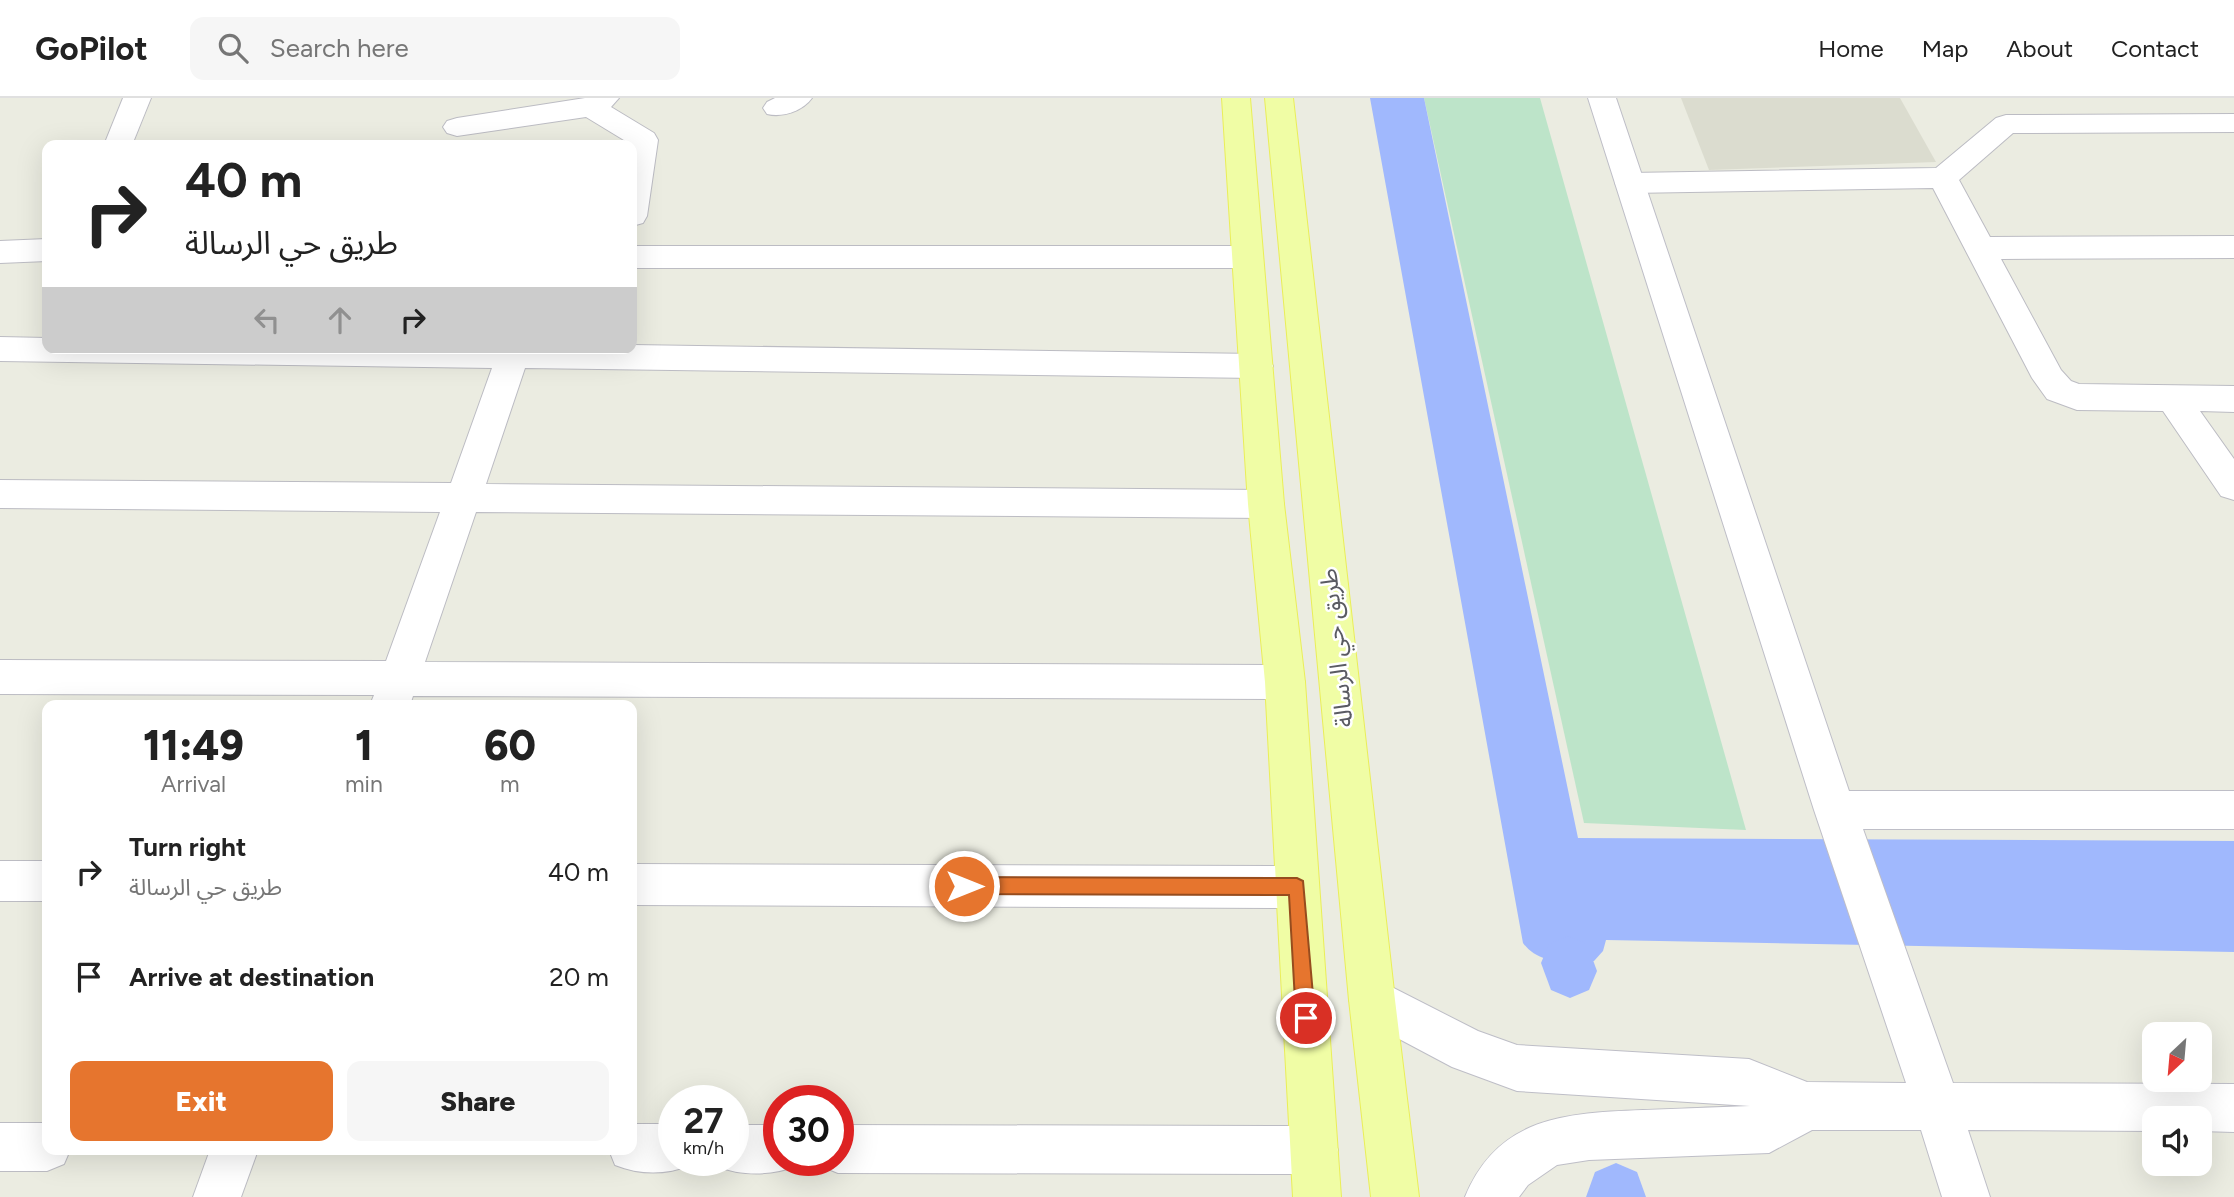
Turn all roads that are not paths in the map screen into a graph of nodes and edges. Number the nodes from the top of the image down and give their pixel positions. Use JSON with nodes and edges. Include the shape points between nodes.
{"nodes":[{"id":1,"x":138,"y":98,"type":"edge"},
{"id":2,"x":449,"y":98,"type":"edge"},
{"id":3,"x":1236,"y":98,"type":"edge"},
{"id":4,"x":1279,"y":98,"type":"edge"},
{"id":5,"x":1602,"y":98,"type":"edge"},
{"id":6,"x":1990,"y":98,"type":"edge"},
{"id":7,"x":598,"y":102,"type":"edge"},
{"id":8,"x":2234,"y":123,"type":"edge"},
{"id":9,"x":2006,"y":124,"type":"junction"},
{"id":10,"x":455,"y":136,"type":"edge"},
{"id":11,"x":120,"y":140,"type":"edge"},
{"id":12,"x":1943,"y":178,"type":"junction"},
{"id":13,"x":1630,"y":183,"type":"junction"},
{"id":14,"x":637,"y":184,"type":"edge"},
{"id":15,"x":2234,"y":247,"type":"edge"},
{"id":16,"x":1978,"y":248,"type":"junction"},
{"id":17,"x":42,"y":250,"type":"edge"},
{"id":18,"x":0,"y":252,"type":"edge"},
{"id":19,"x":637,"y":257,"type":"edge"},
{"id":20,"x":1247,"y":257,"type":"junction"},
{"id":21,"x":0,"y":349,"type":"edge"},
{"id":22,"x":42,"y":349,"type":"edge"},
{"id":23,"x":513,"y":354,"type":"edge"},
{"id":24,"x":620,"y":354,"type":"edge"},
{"id":25,"x":1256,"y":366,"type":"junction"},
{"id":26,"x":2173,"y":399,"type":"junction"},
{"id":27,"x":2234,"y":399,"type":"edge"},
{"id":28,"x":2234,"y":486,"type":"edge"},
{"id":29,"x":0,"y":495,"type":"edge"},
{"id":30,"x":463,"y":498,"type":"junction"},
{"id":31,"x":1266,"y":503,"type":"junction"},
{"id":32,"x":0,"y":677,"type":"edge"},
{"id":33,"x":1285,"y":682,"type":"junction"},
{"id":34,"x":395,"y":692,"type":"edge"},
{"id":35,"x":2234,"y":810,"type":"edge"},
{"id":36,"x":1839,"y":819,"type":"junction"},
{"id":37,"x":0,"y":881,"type":"edge"},
{"id":38,"x":42,"y":881,"type":"edge"},
{"id":39,"x":637,"y":884,"type":"edge"},
{"id":40,"x":1297,"y":887,"type":"junction"},
{"id":41,"x":1372,"y":1000,"type":"junction"},
{"id":42,"x":1807,"y":1106,"type":"junction"},
{"id":43,"x":1937,"y":1107,"type":"junction"},
{"id":44,"x":2234,"y":1108,"type":"edge"},
{"id":45,"x":0,"y":1147,"type":"edge"},
{"id":46,"x":42,"y":1147,"type":"edge"},
{"id":47,"x":637,"y":1148,"type":"edge"},
{"id":48,"x":658,"y":1148,"type":"edge"},
{"id":49,"x":854,"y":1149,"type":"edge"},
{"id":50,"x":1314,"y":1150,"type":"junction"},
{"id":51,"x":232,"y":1155,"type":"edge"},
{"id":52,"x":218,"y":1197,"type":"edge"},
{"id":53,"x":1317,"y":1197,"type":"edge"},
{"id":54,"x":1395,"y":1197,"type":"edge"},
{"id":55,"x":1489,"y":1197,"type":"edge"},
{"id":56,"x":1966,"y":1197,"type":"edge"}],
"edges":[{"from":1,"to":11,"type":"street"},
{"from":2,"to":10,"type":"street"},
{"from":3,"to":20,"type":"main road"},
{"from":4,"to":41,"type":"main road","name":"طريق حي الرسالة"},
{"from":5,"to":13,"type":"street"},
{"from":6,"to":9,"type":"street"},
{"from":7,"to":10,"type":"street"},
{"from":7,"to":14,"type":"street","via":[[644,140]]},
{"from":8,"to":9,"type":"street"},
{"from":9,"to":12,"type":"street"},
{"from":12,"to":13,"type":"street"},
{"from":12,"to":16,"type":"street"},
{"from":13,"to":36,"type":"street"},
{"from":15,"to":16,"type":"street"},
{"from":16,"to":26,"type":"street","via":[[2059,390],[2077,397]]},
{"from":17,"to":18,"type":"street"},
{"from":19,"to":20,"type":"street"},
{"from":20,"to":25,"type":"main road"},
{"from":21,"to":22,"type":"street"},
{"from":23,"to":30,"type":"street"},
{"from":24,"to":25,"type":"street"},
{"from":25,"to":31,"type":"main road"},
{"from":26,"to":27,"type":"street"},
{"from":26,"to":28,"type":"street"},
{"from":29,"to":30,"type":"street"},
{"from":30,"to":31,"type":"street"},
{"from":30,"to":34,"type":"street"},
{"from":31,"to":33,"type":"main road"},
{"from":32,"to":34,"type":"street"},
{"from":33,"to":34,"type":"street"},
{"from":33,"to":40,"type":"main road"},
{"from":35,"to":36,"type":"street"},
{"from":36,"to":43,"type":"street"},
{"from":37,"to":38,"type":"street"},
{"from":39,"to":40,"type":"street"},
{"from":40,"to":50,"type":"main road"},
{"from":41,"to":42,"type":"street","via":[[1468,1051],[1517,1068],[1749,1082]]},
{"from":41,"to":54,"type":"main road","name":"طريق حي الرسالة"},
{"from":42,"to":43,"type":"street"},
{"from":42,"to":55,"type":"street","via":[[1769,1129],[1589,1136],[1548,1143],[1511,1168]]},
{"from":43,"to":44,"type":"street"},
{"from":43,"to":56,"type":"street"},
{"from":45,"to":46,"type":"street"},
{"from":47,"to":48,"type":"street"},
{"from":49,"to":50,"type":"street"},
{"from":50,"to":53,"type":"main road"},
{"from":51,"to":52,"type":"street"}]}
